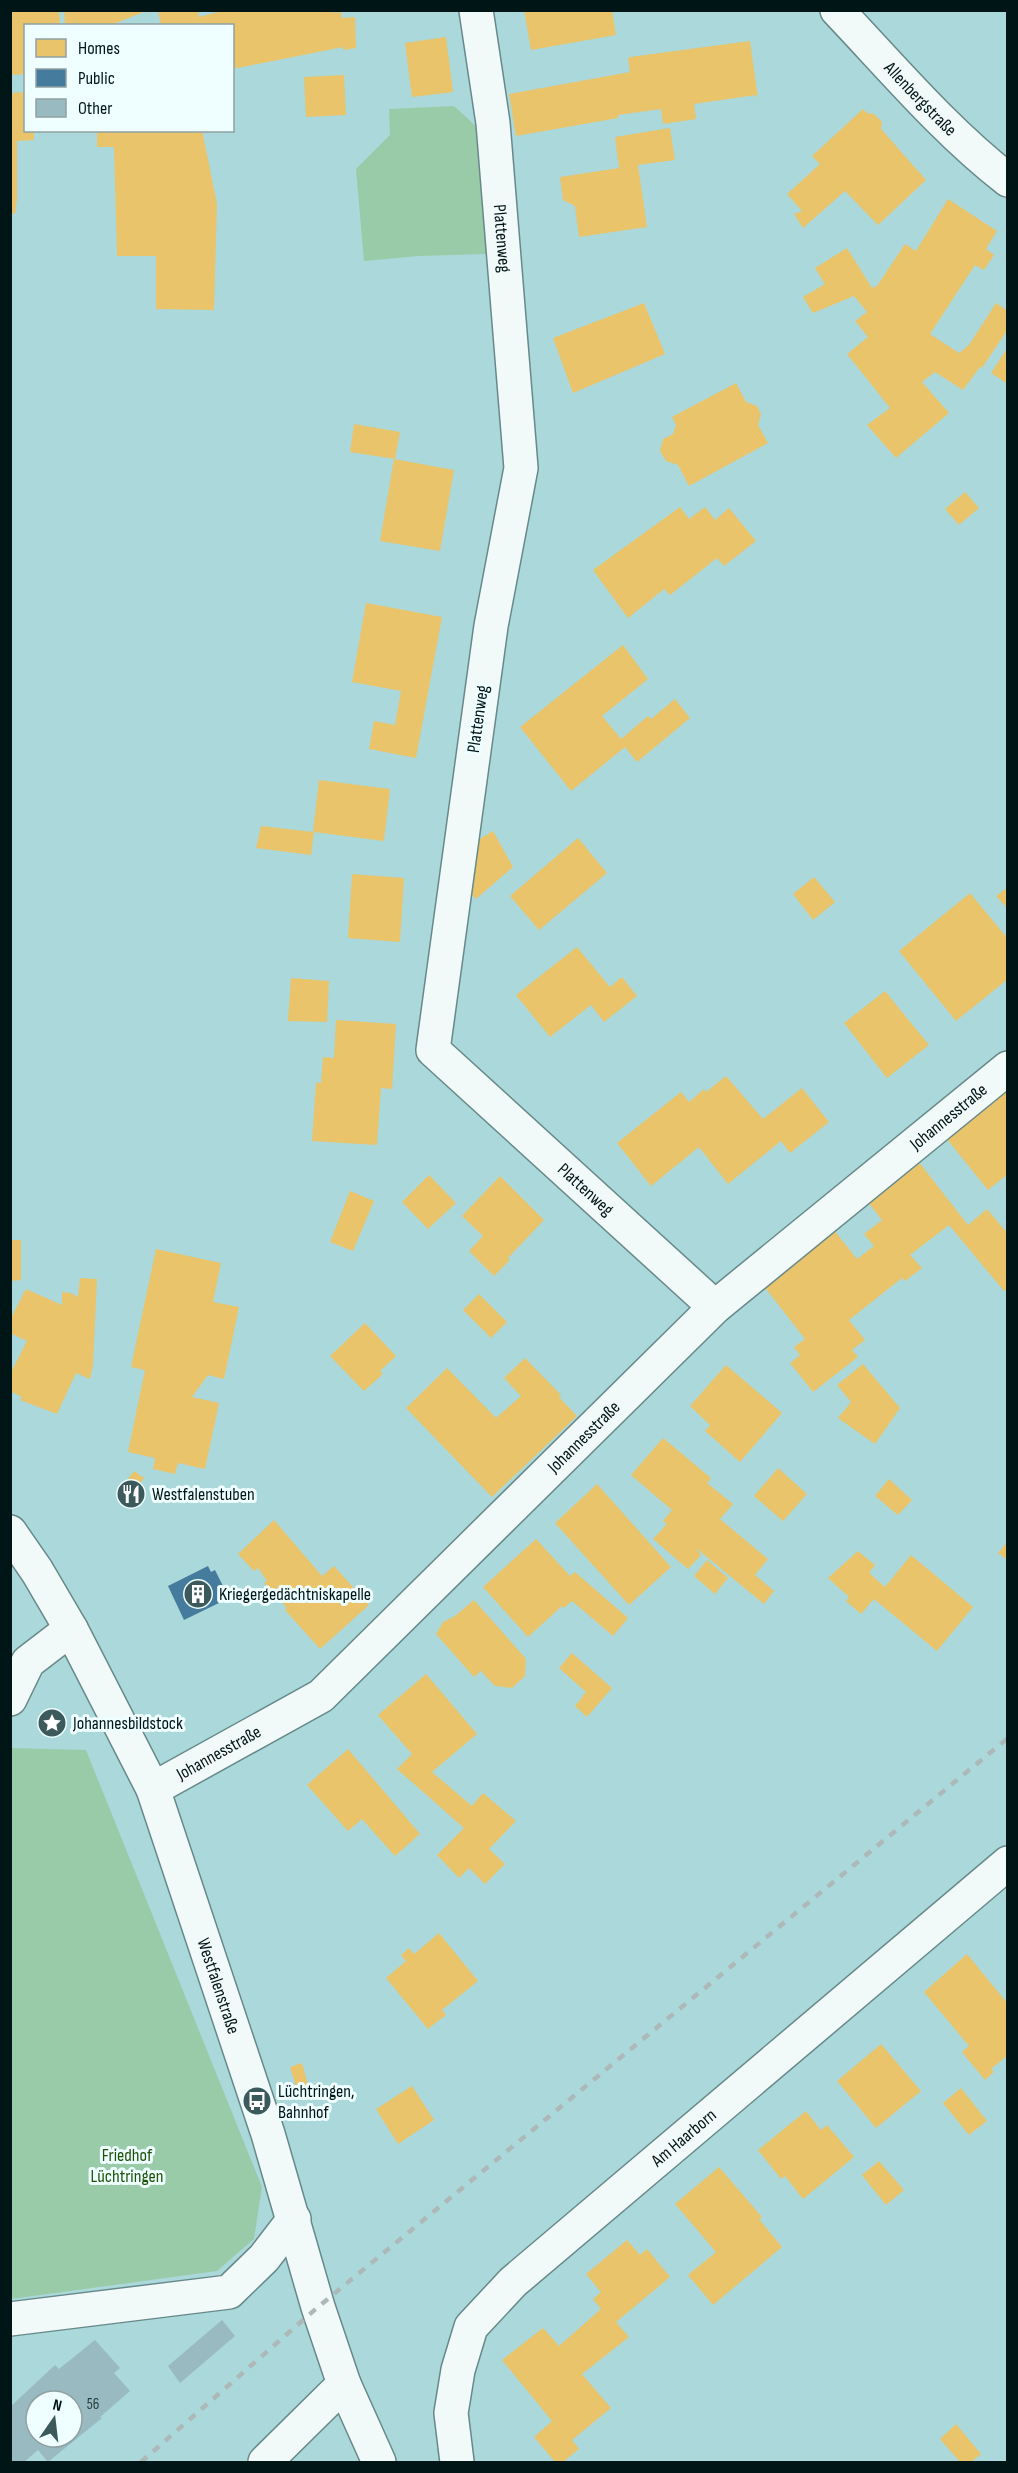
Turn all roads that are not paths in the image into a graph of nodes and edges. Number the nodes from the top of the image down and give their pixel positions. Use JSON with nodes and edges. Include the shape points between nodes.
{"nodes":[{"id":1,"x":476,"y":10,"type":"edge"},
{"id":2,"x":837,"y":10,"type":"edge"},
{"id":3,"x":1008,"y":180,"type":"edge"},
{"id":4,"x":1008,"y":1068,"type":"edge"},
{"id":5,"x":715,"y":1307,"type":"junction"},
{"id":6,"x":10,"y":1532,"type":"edge"},
{"id":7,"x":71,"y":1629,"type":"junction"},
{"id":8,"x":10,"y":1699,"type":"edge"},
{"id":9,"x":153,"y":1789,"type":"junction"},
{"id":10,"x":1008,"y":1863,"type":"edge"},
{"id":11,"x":294,"y":2219,"type":"junction"},
{"id":12,"x":10,"y":2319,"type":"edge"},
{"id":13,"x":344,"y":2384,"type":"junction"},
{"id":14,"x":265,"y":2463,"type":"edge"},
{"id":15,"x":379,"y":2463,"type":"edge"},
{"id":16,"x":457,"y":2463,"type":"edge"}],
"edges":[{"from":1,"to":5,"type":"street","name":"Plattenweg","via":[[493,123],[521,468],[490,637],[433,1050]]},
{"from":2,"to":3,"type":"street","name":"Allenbergstraße","via":[[941,118]]},
{"from":4,"to":5,"type":"street","name":"Johannesstraße"},
{"from":5,"to":9,"type":"street","name":"Johannesstraße","via":[[321,1696]]},
{"from":6,"to":7,"type":"street","name":"Westfalenstraße"},
{"from":7,"to":8,"type":"street","via":[[28,1662]]},
{"from":7,"to":9,"type":"street","name":"Westfalenstraße"},
{"from":9,"to":11,"type":"street","name":"Westfalenstraße"},
{"from":10,"to":16,"type":"street","name":"Am Haarborn","via":[[513,2282],[471,2327],[451,2413]]},
{"from":11,"to":12,"type":"street","via":[[264,2258],[229,2292]]},
{"from":11,"to":13,"type":"street","name":"Westfalenstraße"},
{"from":13,"to":14,"type":"street"},
{"from":13,"to":15,"type":"street","name":"Westfalenstraße"}]}
